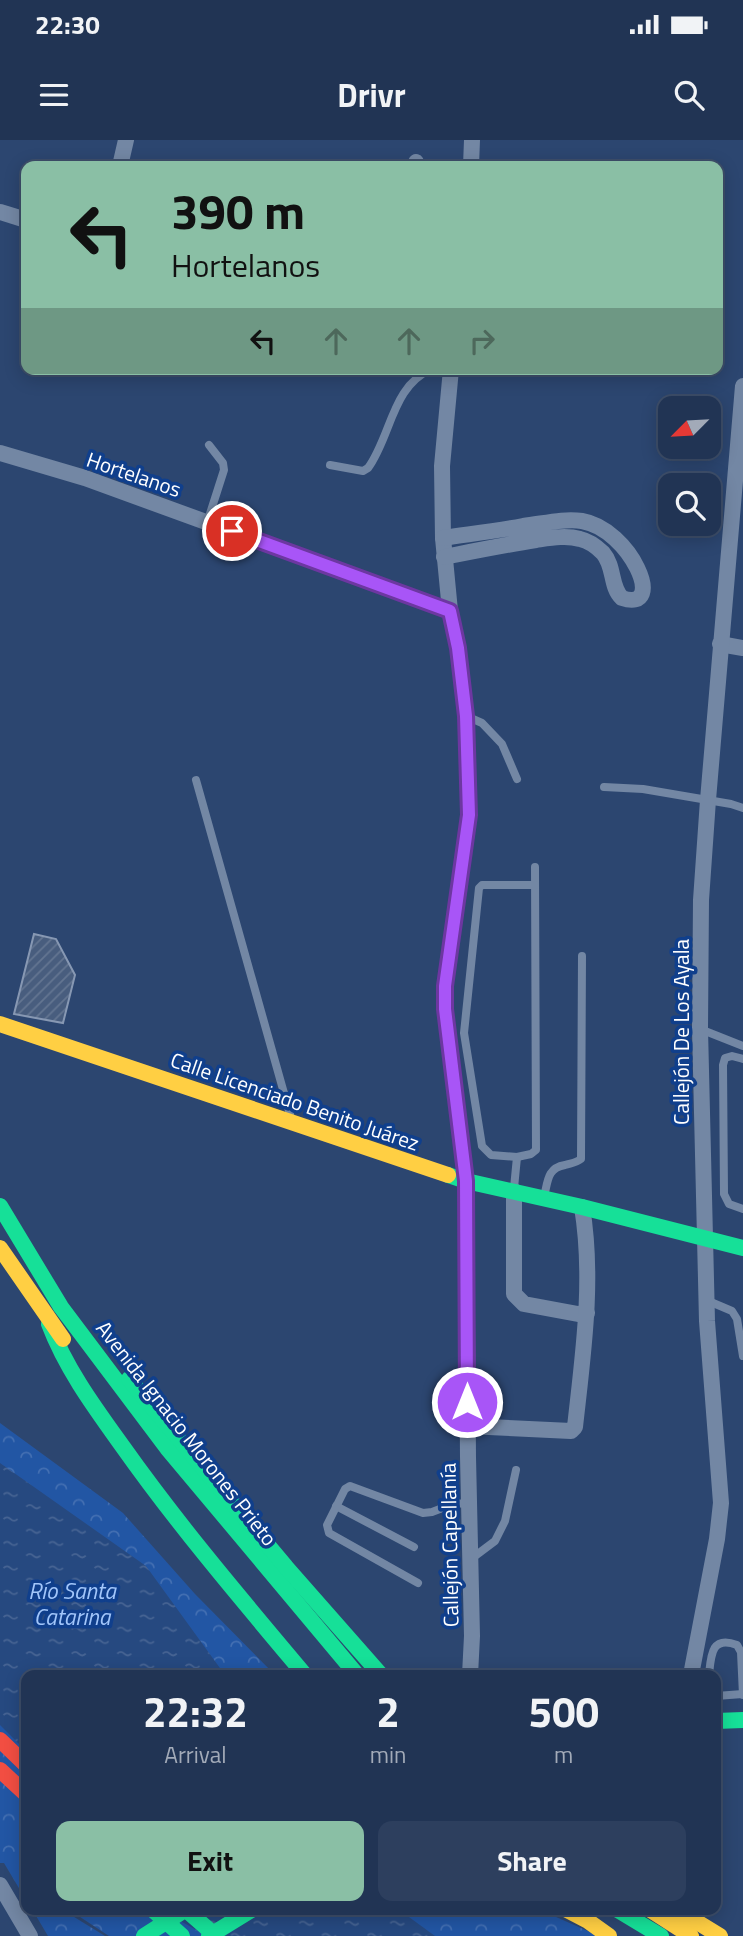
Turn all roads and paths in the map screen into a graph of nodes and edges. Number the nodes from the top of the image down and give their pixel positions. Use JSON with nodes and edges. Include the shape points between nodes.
{"nodes":[{"id":1,"x":126,"y":140,"type":"edge"},
{"id":2,"x":472,"y":140,"type":"edge"},
{"id":3,"x":121,"y":161,"type":"edge"},
{"id":4,"x":471,"y":161,"type":"edge"},
{"id":5,"x":0,"y":212,"type":"edge"},
{"id":6,"x":21,"y":218,"type":"edge"},
{"id":7,"x":421,"y":375,"type":"edge"},
{"id":8,"x":450,"y":375,"type":"edge"},
{"id":9,"x":743,"y":386,"type":"edge"},
{"id":10,"x":209,"y":445,"type":"dead end"},
{"id":11,"x":0,"y":453,"type":"edge"},
{"id":12,"x":740,"y":453,"type":"edge"},
{"id":13,"x":330,"y":465,"type":"dead end"},
{"id":14,"x":738,"y":495,"type":"edge"},
{"id":15,"x":207,"y":523,"type":"junction"},
{"id":16,"x":443,"y":538,"type":"junction"},
{"id":17,"x":495,"y":539,"type":"junction"},
{"id":18,"x":444,"y":557,"type":"junction"},
{"id":19,"x":450,"y":611,"type":"junction"},
{"id":20,"x":720,"y":644,"type":"junction"},
{"id":21,"x":743,"y":648,"type":"edge"},
{"id":22,"x":466,"y":716,"type":"junction"},
{"id":23,"x":517,"y":779,"type":"dead end"},
{"id":24,"x":195,"y":780,"type":"dead end"},
{"id":25,"x":604,"y":787,"type":"dead end"},
{"id":26,"x":708,"y":800,"type":"junction"},
{"id":27,"x":743,"y":808,"type":"edge"},
{"id":28,"x":535,"y":867,"type":"dead end"},
{"id":29,"x":535,"y":885,"type":"junction"},
{"id":30,"x":582,"y":956,"type":"dead end"},
{"id":31,"x":0,"y":1024,"type":"edge"},
{"id":32,"x":700,"y":1030,"type":"junction"},
{"id":33,"x":743,"y":1046,"type":"edge"},
{"id":34,"x":743,"y":1059,"type":"edge"},
{"id":35,"x":292,"y":1121,"type":"junction"},
{"id":36,"x":517,"y":1157,"type":"junction"},
{"id":37,"x":466,"y":1181,"type":"junction"},
{"id":38,"x":514,"y":1191,"type":"junction"},
{"id":39,"x":543,"y":1198,"type":"junction"},
{"id":40,"x":0,"y":1206,"type":"edge"},
{"id":41,"x":582,"y":1207,"type":"junction"},
{"id":42,"x":743,"y":1209,"type":"edge"},
{"id":43,"x":705,"y":1238,"type":"junction"},
{"id":44,"x":0,"y":1248,"type":"edge"},
{"id":45,"x":743,"y":1248,"type":"edge"},
{"id":46,"x":706,"y":1300,"type":"junction"},
{"id":47,"x":61,"y":1307,"type":"junction"},
{"id":48,"x":587,"y":1313,"type":"junction"},
{"id":49,"x":47,"y":1318,"type":"junction"},
{"id":50,"x":743,"y":1356,"type":"edge"},
{"id":51,"x":97,"y":1383,"type":"dead end"},
{"id":52,"x":467,"y":1426,"type":"junction"},
{"id":53,"x":139,"y":1436,"type":"dead end"},
{"id":54,"x":161,"y":1453,"type":"junction"},
{"id":55,"x":516,"y":1470,"type":"dead end"},
{"id":56,"x":173,"y":1479,"type":"dead end"},
{"id":57,"x":469,"y":1503,"type":"junction"},
{"id":58,"x":336,"y":1506,"type":"junction"},
{"id":59,"x":414,"y":1547,"type":"dead end"},
{"id":60,"x":471,"y":1559,"type":"junction"},
{"id":61,"x":418,"y":1583,"type":"dead end"},
{"id":62,"x":358,"y":1648,"type":"junction"},
{"id":63,"x":301,"y":1670,"type":"edge"},
{"id":64,"x":354,"y":1670,"type":"edge"},
{"id":65,"x":360,"y":1670,"type":"edge"},
{"id":66,"x":377,"y":1670,"type":"edge"},
{"id":67,"x":470,"y":1670,"type":"edge"},
{"id":68,"x":692,"y":1670,"type":"edge"},
{"id":69,"x":710,"y":1670,"type":"edge"},
{"id":70,"x":743,"y":1694,"type":"edge"},
{"id":71,"x":721,"y":1696,"type":"edge"},
{"id":72,"x":743,"y":1720,"type":"edge"},
{"id":73,"x":721,"y":1721,"type":"edge"},
{"id":74,"x":0,"y":1740,"type":"edge"},
{"id":75,"x":21,"y":1760,"type":"edge"},
{"id":76,"x":0,"y":1770,"type":"edge"},
{"id":77,"x":21,"y":1789,"type":"edge"},
{"id":78,"x":0,"y":1885,"type":"edge"},
{"id":79,"x":159,"y":1915,"type":"edge"},
{"id":80,"x":176,"y":1915,"type":"edge"},
{"id":81,"x":192,"y":1915,"type":"edge"},
{"id":82,"x":243,"y":1915,"type":"edge"},
{"id":83,"x":576,"y":1915,"type":"edge"},
{"id":84,"x":580,"y":1915,"type":"edge"},
{"id":85,"x":626,"y":1915,"type":"edge"},
{"id":86,"x":658,"y":1915,"type":"edge"},
{"id":87,"x":686,"y":1915,"type":"edge"},
{"id":88,"x":588,"y":1921,"type":"junction"},
{"id":89,"x":30,"y":1936,"type":"edge"},
{"id":90,"x":144,"y":1936,"type":"edge"},
{"id":91,"x":182,"y":1936,"type":"edge"},
{"id":92,"x":209,"y":1936,"type":"edge"},
{"id":93,"x":216,"y":1936,"type":"edge"},
{"id":94,"x":609,"y":1936,"type":"edge"},
{"id":95,"x":661,"y":1936,"type":"edge"},
{"id":96,"x":691,"y":1936,"type":"edge"},
{"id":97,"x":720,"y":1936,"type":"edge"}],
"edges":[{"from":1,"to":3,"type":"street"},
{"from":2,"to":4,"type":"street"},
{"from":5,"to":6,"type":"street"},
{"from":7,"to":13,"type":"lane","via":[[405,390],[368,468]]},
{"from":8,"to":16,"type":"street","name":"Callejón Capellanía","via":[[442,466]]},
{"from":9,"to":12,"type":"street","name":"Callejón De Los Ayala"},
{"from":10,"to":15,"type":"lane","via":[[224,470]]},
{"from":11,"to":15,"type":"street","name":"Hortelanos","via":[[85,478]]},
{"from":12,"to":14,"type":"street","name":"Callejón De Los Ayala"},
{"from":14,"to":20,"type":"street","name":"Callejón De Los Ayala"},
{"from":15,"to":19,"type":"street","name":"Hortelanos"},
{"from":16,"to":17,"type":"street"},
{"from":16,"to":18,"type":"street","name":"Callejón Capellanía"},
{"from":17,"to":17,"type":"street","via":[[581,539],[597,547],[608,561],[615,590],[622,598],[633,599],[643,591],[637,565],[616,538],[598,525],[573,520]]},
{"from":17,"to":18,"type":"street"},
{"from":18,"to":19,"type":"street","name":"Callejón Capellanía"},
{"from":19,"to":22,"type":"street","name":"Callejón Capellanía"},
{"from":20,"to":21,"type":"street"},
{"from":20,"to":26,"type":"street","name":"Callejón De Los Ayala"},
{"from":22,"to":23,"type":"lane","via":[[482,723],[502,744]]},
{"from":22,"to":37,"type":"street","name":"Callejón Capellanía","via":[[469,815],[445,1009]]},
{"from":24,"to":35,"type":"lane"},
{"from":25,"to":26,"type":"lane"},
{"from":26,"to":27,"type":"lane"},
{"from":26,"to":32,"type":"street","name":"Callejón De Los Ayala","via":[[701,900]]},
{"from":28,"to":29,"type":"lane"},
{"from":29,"to":36,"type":"lane","via":[[536,1150]]},
{"from":29,"to":36,"type":"lane","via":[[479,888],[464,1033],[482,1146],[491,1155]]},
{"from":30,"to":39,"type":"lane","via":[[581,1159],[552,1169]]},
{"from":31,"to":35,"type":"main road","name":"Calle Licenciado Benito Juárez"},
{"from":32,"to":33,"type":"lane"},
{"from":32,"to":43,"type":"street","name":"Callejón De Los Ayala"},
{"from":34,"to":42,"type":"lane","via":[[729,1056],[723,1065],[724,1194],[729,1205]]},
{"from":35,"to":37,"type":"main road","name":"Calle Licenciado Benito Juárez"},
{"from":36,"to":38,"type":"lane"},
{"from":37,"to":38,"type":"main road","name":"Calle Licenciado Benito Juárez"},
{"from":37,"to":52,"type":"street","name":"Callejón Capellanía"},
{"from":38,"to":39,"type":"main road","name":"Calle Licenciado Benito Juárez"},
{"from":38,"to":48,"type":"street","via":[[514,1294],[524,1304]]},
{"from":39,"to":41,"type":"main road","name":"Calle Licenciado Benito Juárez"},
{"from":40,"to":47,"type":"main road","name":"Avenida Ignacio Morones Prieto"},
{"from":41,"to":43,"type":"main road","name":"Calle Licenciado Benito Juárez"},
{"from":41,"to":48,"type":"street"},
{"from":43,"to":45,"type":"main road","name":"Calle Licenciado Benito Juárez"},
{"from":43,"to":46,"type":"street","name":"Callejón De Los Ayala"},
{"from":44,"to":49,"type":"main road","name":"Avenida Ignacio Morones Prieto"},
{"from":46,"to":50,"type":"lane","via":[[732,1311]]},
{"from":46,"to":68,"type":"street","name":"Callejón De Los Ayala","via":[[721,1503]]},
{"from":47,"to":54,"type":"main road","name":"Avenida Ignacio Morones Prieto"},
{"from":47,"to":62,"type":"main road","via":[[94,1338]]},
{"from":48,"to":52,"type":"street","via":[[571,1431]]},
{"from":49,"to":51,"type":"main road","name":"Avenida Ignacio Morones Prieto"},
{"from":49,"to":63,"type":"main road","name":"Avenida Ignacio Morones Prieto","via":[[63,1358],[140,1472]]},
{"from":52,"to":57,"type":"street","name":"Callejón Capellanía"},
{"from":53,"to":54,"type":"main road","name":"Avenida Ignacio Morones Prieto"},
{"from":54,"to":56,"type":"main road","name":"Avenida Ignacio Morones Prieto"},
{"from":54,"to":64,"type":"main road","name":"Avenida Ignacio Morones Prieto"},
{"from":55,"to":60,"type":"lane","via":[[505,1521],[495,1541]]},
{"from":57,"to":58,"type":"lane","via":[[423,1513],[350,1486]]},
{"from":57,"to":60,"type":"street","name":"Callejón Capellanía"},
{"from":58,"to":59,"type":"lane"},
{"from":58,"to":61,"type":"lane","via":[[327,1525],[329,1533]]},
{"from":60,"to":67,"type":"street","name":"Callejón Capellanía"},
{"from":62,"to":65,"type":"main road"},
{"from":62,"to":66,"type":"main road"},
{"from":69,"to":70,"type":"lane","via":[[717,1644],[733,1643],[740,1648]]},
{"from":70,"to":71,"type":"lane"},
{"from":72,"to":73,"type":"main road"},
{"from":74,"to":75,"type":"main road"},
{"from":76,"to":77,"type":"main road"},
{"from":78,"to":89,"type":"street"},
{"from":79,"to":91,"type":"main road","bridge":true},
{"from":80,"to":90,"type":"main road"},
{"from":81,"to":93,"type":"main road","bridge":true},
{"from":82,"to":92,"type":"main road"},
{"from":83,"to":88,"type":"main road"},
{"from":84,"to":88,"type":"main road"},
{"from":85,"to":95,"type":"main road"},
{"from":86,"to":96,"type":"main road"},
{"from":87,"to":97,"type":"main road"},
{"from":88,"to":94,"type":"main road"}]}
